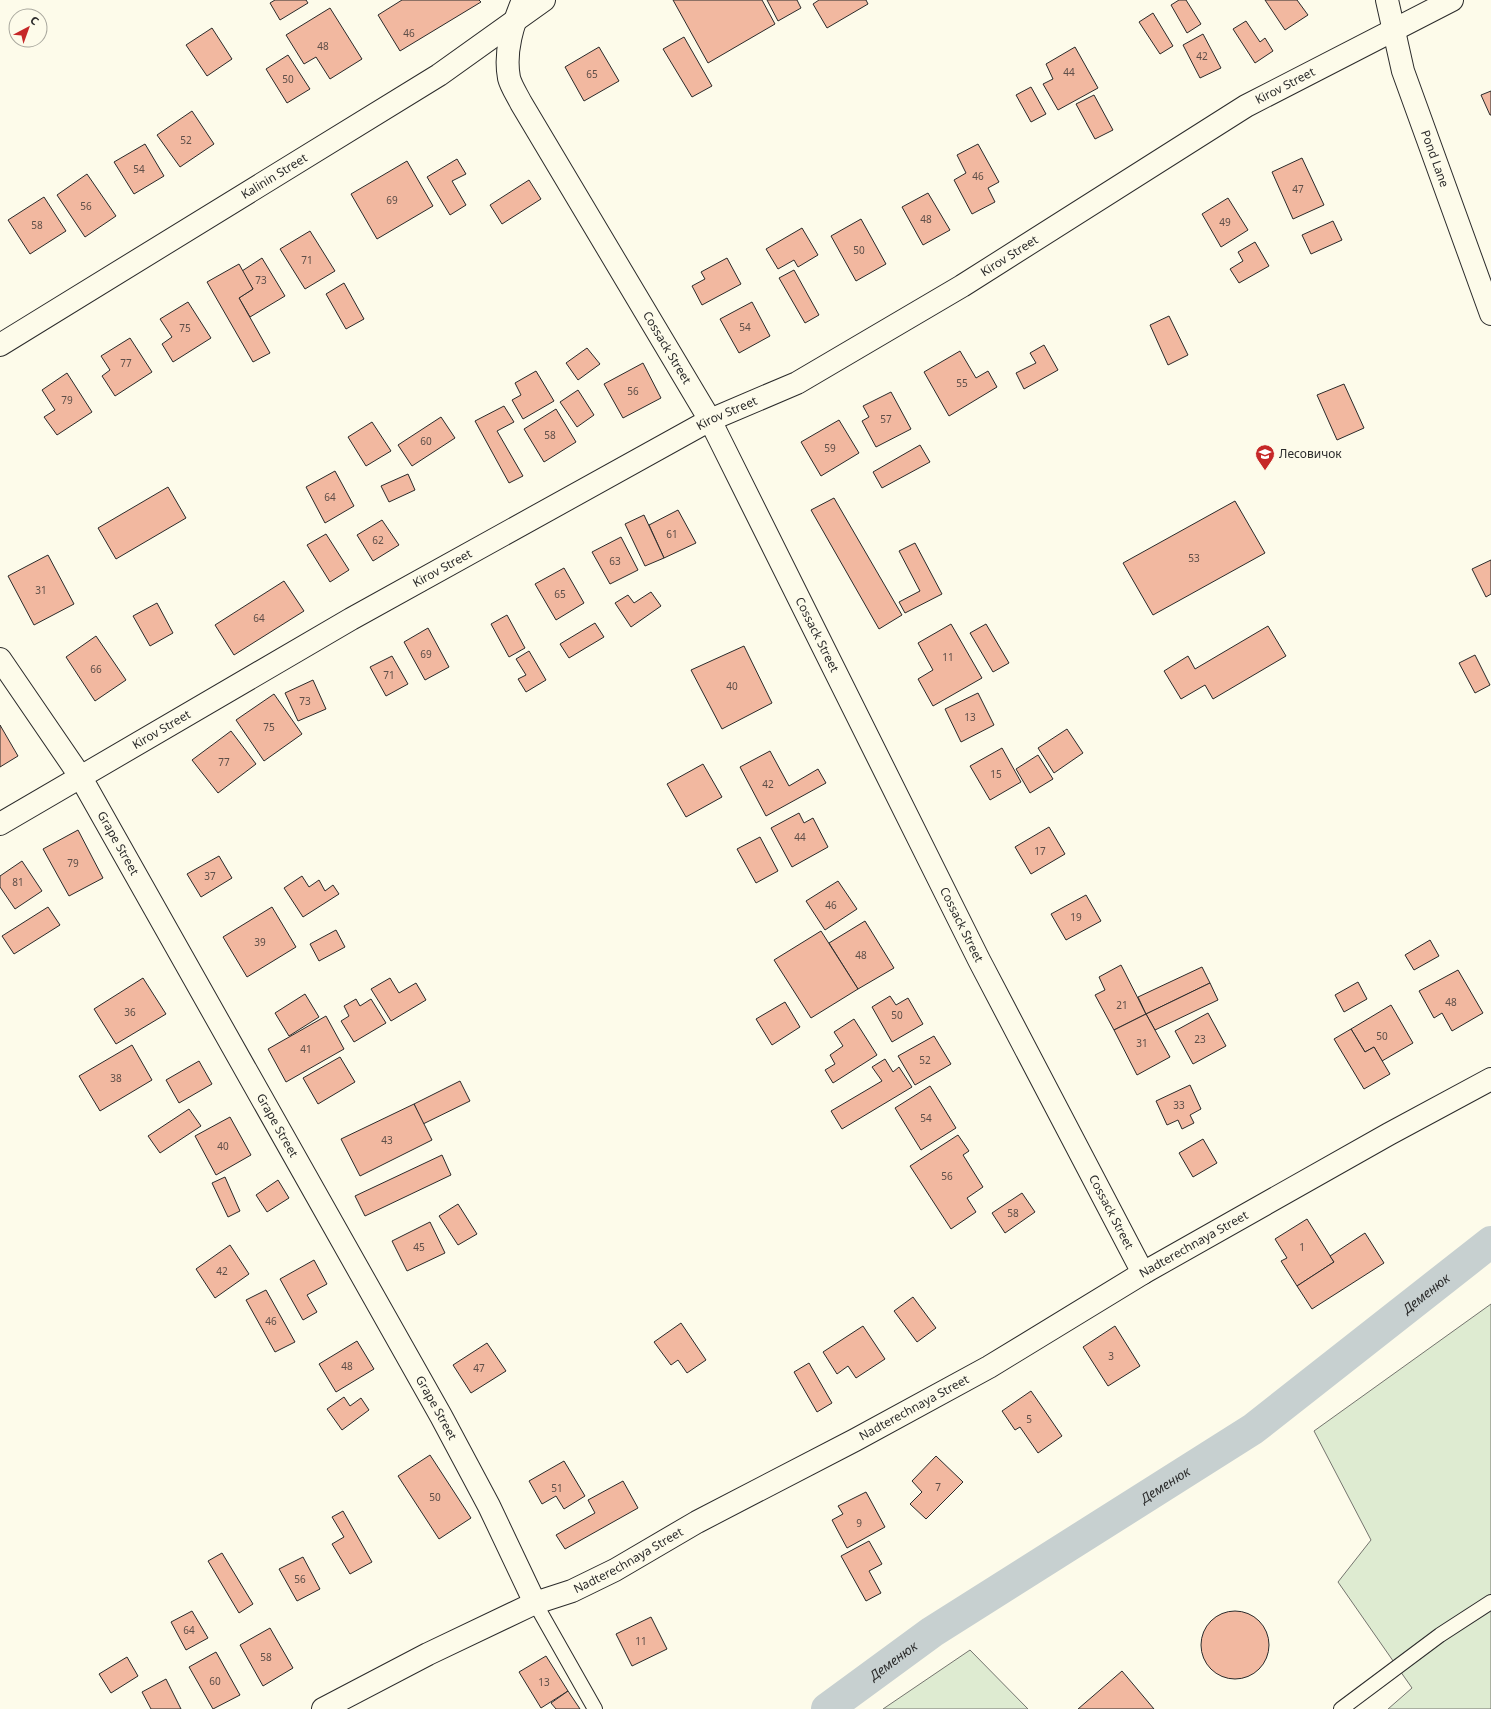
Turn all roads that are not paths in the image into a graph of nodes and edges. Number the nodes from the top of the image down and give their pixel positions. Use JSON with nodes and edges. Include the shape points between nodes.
{"nodes":[{"id":1,"x":523,"y":0,"type":"edge"},
{"id":2,"x":544,"y":0,"type":"edge"},
{"id":3,"x":1387,"y":0,"type":"edge"},
{"id":4,"x":1452,"y":0,"type":"edge"},
{"id":5,"x":514,"y":21,"type":"junction"},
{"id":6,"x":1395,"y":29,"type":"junction"},
{"id":7,"x":1491,"y":314,"type":"edge"},
{"id":8,"x":0,"y":345,"type":"edge"},
{"id":9,"x":710,"y":420,"type":"junction"},
{"id":10,"x":0,"y":659,"type":"edge"},
{"id":11,"x":80,"y":776,"type":"junction"},
{"id":12,"x":0,"y":824,"type":"edge"},
{"id":13,"x":1491,"y":1079,"type":"edge"},
{"id":14,"x":1143,"y":1273,"type":"junction"},
{"id":15,"x":1491,"y":1602,"type":"edge"},
{"id":16,"x":535,"y":1603,"type":"junction"},
{"id":17,"x":323,"y":1709,"type":"edge"},
{"id":18,"x":595,"y":1709,"type":"edge"},
{"id":19,"x":1341,"y":1709,"type":"edge"}],
"edges":[{"from":1,"to":5,"type":"street","name":"Cossack Street"},
{"from":2,"to":5,"type":"street","name":"Kalinin Street"},
{"from":3,"to":6,"type":"street","name":"Pond Lane"},
{"from":4,"to":6,"type":"street","name":"Kirov Street"},
{"from":5,"to":8,"type":"street","name":"Kalinin Street","via":[[439,76]]},
{"from":5,"to":9,"type":"street","name":"Cossack Street","via":[[507,54],[509,79]]},
{"from":6,"to":7,"type":"street","name":"Pond Lane","via":[[1403,71]]},
{"from":6,"to":9,"type":"street","name":"Kirov Street","via":[[1246,106],[962,286],[797,383]]},
{"from":9,"to":11,"type":"street","name":"Kirov Street","via":[[351,619]]},
{"from":9,"to":14,"type":"street","name":"Cossack Street","via":[[979,960]]},
{"from":10,"to":11,"type":"street","name":"Grape Street"},
{"from":11,"to":12,"type":"street","name":"Kirov Street"},
{"from":11,"to":16,"type":"street","name":"Grape Street","via":[[441,1416],[489,1506]]},
{"from":13,"to":14,"type":"street","name":"Nadterechnaya Street"},
{"from":14,"to":16,"type":"street","name":"Nadterechnaya Street","via":[[989,1367],[855,1440],[697,1522],[615,1570],[572,1591]]},
{"from":15,"to":19,"type":"lane","via":[[1440,1635]]},
{"from":16,"to":17,"type":"street","name":"Nadterechnaya Street","via":[[428,1654]]},
{"from":16,"to":18,"type":"lane"}]}
